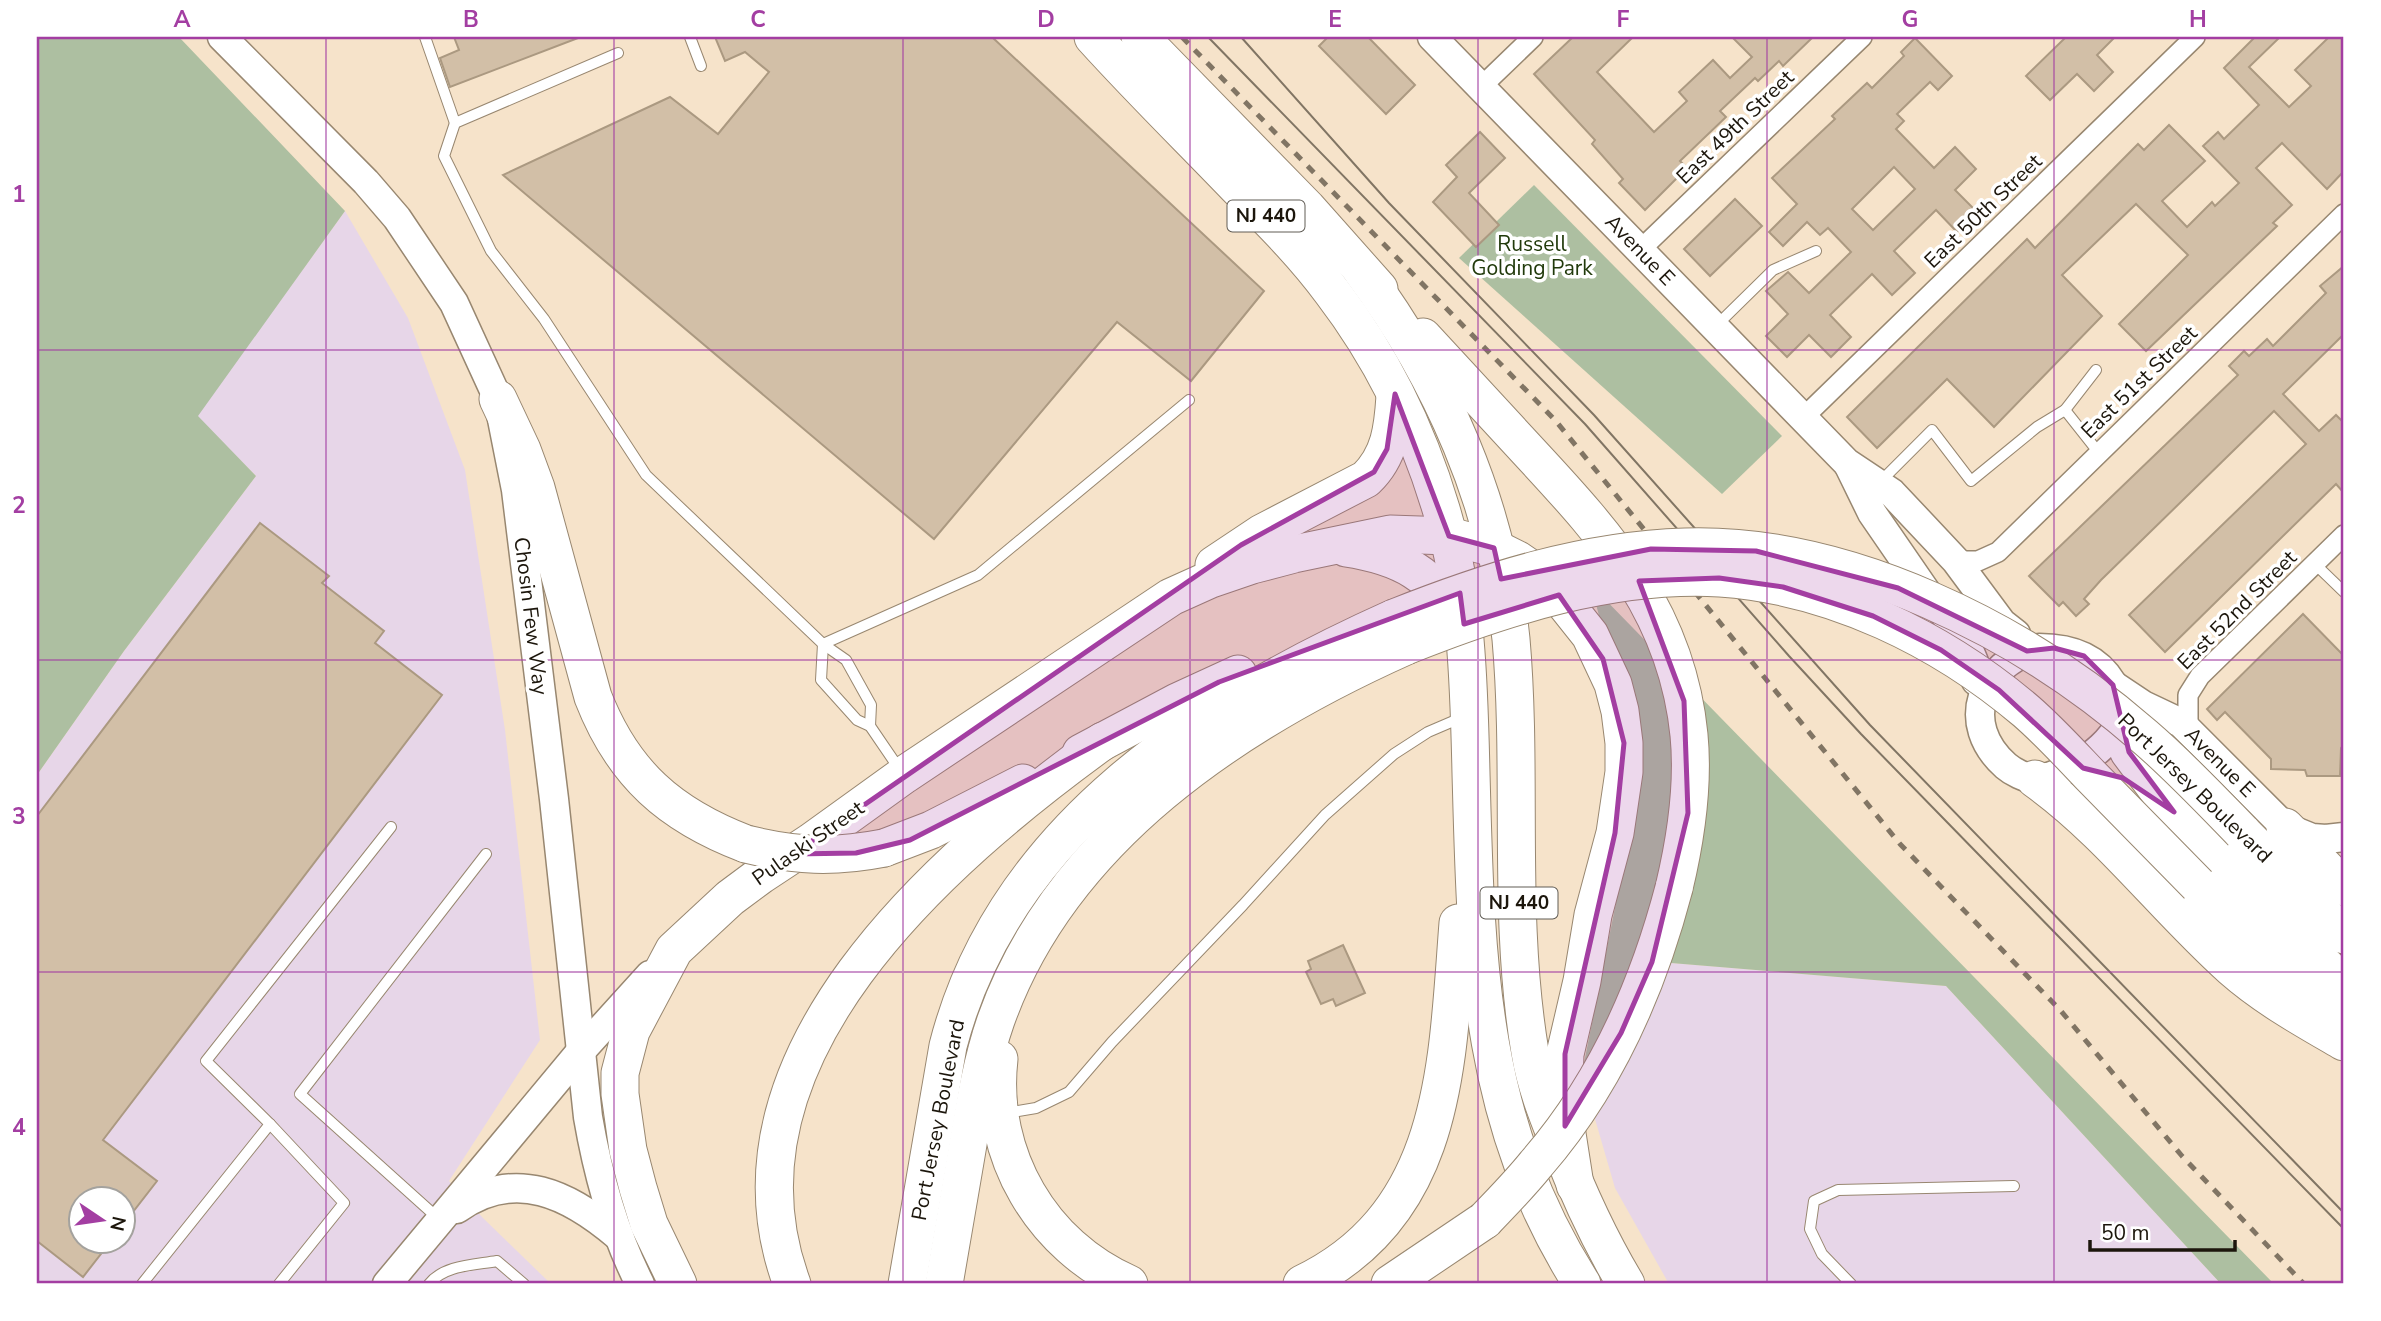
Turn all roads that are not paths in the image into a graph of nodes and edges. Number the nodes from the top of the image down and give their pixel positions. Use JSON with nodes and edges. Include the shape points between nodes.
{"nodes":[{"id":1,"x":222,"y":37,"type":"edge"},
{"id":2,"x":425,"y":37,"type":"edge"},
{"id":3,"x":690,"y":37,"type":"edge"},
{"id":4,"x":1093,"y":37,"type":"edge"},
{"id":5,"x":1140,"y":37,"type":"edge"},
{"id":6,"x":1432,"y":37,"type":"edge"},
{"id":7,"x":1533,"y":37,"type":"edge"},
{"id":8,"x":1862,"y":37,"type":"edge"},
{"id":9,"x":2195,"y":37,"type":"edge"},
{"id":10,"x":618,"y":53,"type":"dead end"},
{"id":11,"x":701,"y":66,"type":"dead end"},
{"id":12,"x":1481,"y":87,"type":"junction"},
{"id":13,"x":455,"y":123,"type":"junction"},
{"id":14,"x":2344,"y":214,"type":"edge"},
{"id":15,"x":1640,"y":250,"type":"junction"},
{"id":16,"x":1815,"y":251,"type":"dead end"},
{"id":17,"x":1362,"y":271,"type":"junction"},
{"id":18,"x":1715,"y":327,"type":"junction"},
{"id":19,"x":2096,"y":370,"type":"dead end"},
{"id":20,"x":1395,"y":394,"type":"junction"},
{"id":21,"x":498,"y":399,"type":"junction"},
{"id":22,"x":1189,"y":400,"type":"dead end"},
{"id":23,"x":2065,"y":410,"type":"junction"},
{"id":24,"x":1803,"y":418,"type":"junction"},
{"id":25,"x":2099,"y":453,"type":"junction"},
{"id":26,"x":1847,"y":463,"type":"junction"},
{"id":27,"x":1878,"y":484,"type":"junction"},
{"id":28,"x":2344,"y":535,"type":"edge"},
{"id":29,"x":1449,"y":536,"type":"junction"},
{"id":30,"x":1336,"y":546,"type":"junction"},
{"id":31,"x":1494,"y":548,"type":"junction"},
{"id":32,"x":1956,"y":561,"type":"junction"},
{"id":33,"x":2315,"y":564,"type":"junction"},
{"id":34,"x":2344,"y":592,"type":"edge"},
{"id":35,"x":1171,"y":597,"type":"junction"},
{"id":36,"x":1574,"y":613,"type":"junction"},
{"id":37,"x":1507,"y":614,"type":"junction"},
{"id":38,"x":1400,"y":632,"type":"junction"},
{"id":39,"x":1467,"y":643,"type":"junction"},
{"id":40,"x":823,"y":644,"type":"junction"},
{"id":41,"x":2054,"y":648,"type":"junction"},
{"id":42,"x":2113,"y":685,"type":"junction"},
{"id":43,"x":1469,"y":714,"type":"junction"},
{"id":44,"x":1980,"y":715,"type":"junction"},
{"id":45,"x":2121,"y":722,"type":"junction"},
{"id":46,"x":870,"y":726,"type":"junction"},
{"id":47,"x":2188,"y":729,"type":"junction"},
{"id":48,"x":1103,"y":741,"type":"junction"},
{"id":49,"x":1471,"y":754,"type":"junction"},
{"id":50,"x":2051,"y":774,"type":"junction"},
{"id":51,"x":904,"y":775,"type":"junction"},
{"id":52,"x":2174,"y":812,"type":"junction"},
{"id":53,"x":391,"y":827,"type":"dead end"},
{"id":54,"x":2285,"y":827,"type":"junction"},
{"id":55,"x":2344,"y":837,"type":"edge"},
{"id":56,"x":486,"y":854,"type":"dead end"},
{"id":57,"x":2344,"y":887,"type":"edge"},
{"id":58,"x":2344,"y":935,"type":"edge"},
{"id":59,"x":674,"y":950,"type":"junction"},
{"id":60,"x":2342,"y":983,"type":"edge"},
{"id":61,"x":1009,"y":986,"type":"junction"},
{"id":62,"x":2344,"y":1028,"type":"edge"},
{"id":63,"x":2344,"y":1042,"type":"edge"},
{"id":64,"x":581,"y":1051,"type":"junction"},
{"id":65,"x":1001,"y":1114,"type":"junction"},
{"id":66,"x":270,"y":1124,"type":"junction"},
{"id":67,"x":1575,"y":1185,"type":"junction"},
{"id":68,"x":2014,"y":1186,"type":"dead end"},
{"id":69,"x":440,"y":1220,"type":"junction"},
{"id":70,"x":1485,"y":1220,"type":"junction"},
{"id":71,"x":618,"y":1236,"type":"junction"},
{"id":72,"x":142,"y":1284,"type":"edge"},
{"id":73,"x":279,"y":1284,"type":"edge"},
{"id":74,"x":389,"y":1284,"type":"edge"},
{"id":75,"x":429,"y":1284,"type":"edge"},
{"id":76,"x":524,"y":1284,"type":"edge"},
{"id":77,"x":640,"y":1284,"type":"edge"},
{"id":78,"x":678,"y":1284,"type":"edge"},
{"id":79,"x":792,"y":1284,"type":"edge"},
{"id":80,"x":907,"y":1284,"type":"edge"},
{"id":81,"x":944,"y":1284,"type":"edge"},
{"id":82,"x":1129,"y":1284,"type":"edge"},
{"id":83,"x":1302,"y":1284,"type":"edge"},
{"id":84,"x":1390,"y":1284,"type":"edge"},
{"id":85,"x":1421,"y":1284,"type":"edge"},
{"id":86,"x":1582,"y":1284,"type":"edge"},
{"id":87,"x":1626,"y":1284,"type":"edge"},
{"id":88,"x":1851,"y":1284,"type":"edge"}],
"edges":[{"from":1,"to":21,"type":"street","name":"Chosin Few Way","via":[[397,218],[454,303]]},
{"from":2,"to":13,"type":"lane"},
{"from":3,"to":11,"type":"lane"},
{"from":4,"to":20,"type":"highway","number":"NJ 440","via":[[1307,261],[1355,325]]},
{"from":5,"to":17,"type":"highway","number":"NJ 440"},
{"from":6,"to":12,"type":"street","name":"Avenue E"},
{"from":7,"to":12,"type":"street"},
{"from":8,"to":15,"type":"street","name":"East 49th Street"},
{"from":9,"to":24,"type":"street","name":"East 50th Street"},
{"from":10,"to":13,"type":"lane"},
{"from":12,"to":15,"type":"street","name":"Avenue E"},
{"from":13,"to":40,"type":"lane","via":[[444,156],[491,251],[544,319],[646,475]]},
{"from":14,"to":25,"type":"street","name":"East 51st Street"},
{"from":15,"to":18,"type":"street","name":"Avenue E"},
{"from":16,"to":18,"type":"lane","via":[[1773,270]]},
{"from":17,"to":31,"type":"highway","number":"NJ 440","via":[[1387,304],[1451,419]]},
{"from":17,"to":70,"type":"highway","bridge":true,"via":[[1587,514],[1629,570],[1647,600],[1674,667],[1689,736],[1688,813],[1674,888],[1642,986],[1583,1100],[1538,1163]]},
{"from":18,"to":24,"type":"street","name":"Avenue E"},
{"from":19,"to":23,"type":"lane"},
{"from":20,"to":29,"type":"highway","number":"NJ 440","via":[[1417,442]]},
{"from":20,"to":35,"type":"highway","via":[[1387,449],[1366,480],[1241,545]]},
{"from":21,"to":48,"type":"highway","bridge":true,"via":[[536,488],[603,723],[650,788],[718,834],[800,855],[884,848],[931,830]]},
{"from":21,"to":64,"type":"street","name":"Chosin Few Way","via":[[516,491]]},
{"from":22,"to":40,"type":"lane","via":[[978,575]]},
{"from":23,"to":25,"type":"lane"},
{"from":23,"to":27,"type":"lane","via":[[1971,481],[1932,430]]},
{"from":24,"to":26,"type":"street","name":"Avenue E"},
{"from":25,"to":32,"type":"street","name":"East 51st Street","via":[[1998,552],[1978,561]]},
{"from":26,"to":27,"type":"street","name":"Avenue E"},
{"from":26,"to":44,"type":"street","name":"Avenue E","via":[[1872,513],[1970,649]]},
{"from":27,"to":32,"type":"street","name":"Avenue E"},
{"from":28,"to":33,"type":"street","name":"East 52nd Street"},
{"from":29,"to":30,"type":"highway","name":"Pulaski Street","via":[[1390,534]]},
{"from":29,"to":31,"type":"highway","name":"Pulaski Street"},
{"from":29,"to":39,"type":"highway","number":"NJ 440"},
{"from":30,"to":35,"type":"highway","name":"Pulaski Street","via":[[1252,565]]},
{"from":30,"to":39,"type":"highway","name":"Pulaski Street","via":[[1387,556],[1423,576],[1453,610]]},
{"from":31,"to":36,"type":"highway","name":"Pulaski Street","via":[[1537,573]]},
{"from":31,"to":37,"type":"highway","number":"NJ 440"},
{"from":32,"to":41,"type":"street","name":"Avenue E","via":[[2002,623]]},
{"from":33,"to":34,"type":"lane"},
{"from":33,"to":47,"type":"street","name":"East 52nd Street","via":[[2193,685],[2186,706]]},
{"from":35,"to":51,"type":"highway","name":"Pulaski Street"},
{"from":36,"to":37,"type":"highway","via":[[1541,606]]},
{"from":36,"to":67,"type":"highway","name":"Pulaski Street","via":[[1613,684],[1624,743],[1617,823],[1565,1054],[1563,1108]]},
{"from":37,"to":39,"type":"highway"},
{"from":37,"to":67,"type":"highway","number":"NJ 440","via":[[1525,1015],[1538,1084]]},
{"from":38,"to":48,"type":"highway","via":[[1219,682]]},
{"from":38,"to":58,"type":"highway","name":"Port Jersey Boulevard","bridge":true,"via":[[1491,582],[1546,567],[1651,549],[1721,548],[1789,556],[1868,577],[1935,602],[2045,661],[2089,692],[2143,734]]},
{"from":38,"to":61,"type":"highway","name":"Port Jersey Boulevard","via":[[1271,715],[1146,806],[1062,896]]},
{"from":38,"to":62,"type":"highway","name":"Port Jersey Boulevard","bridge":true,"via":[[1553,597],[1654,580],[1719,579],[1783,587],[1873,616],[1941,650],[1999,690],[2053,737],[2309,999]]},
{"from":38,"to":80,"type":"highway","name":"Port Jersey Boulevard","via":[[1346,639],[1211,713],[1122,778],[1032,874],[992,939],[955,1018]]},
{"from":39,"to":43,"type":"highway","number":"NJ 440"},
{"from":40,"to":46,"type":"lane","via":[[846,660],[871,705]]},
{"from":40,"to":46,"type":"lane","via":[[821,680],[857,720]]},
{"from":41,"to":42,"type":"street","via":[[2084,656]]},
{"from":41,"to":44,"type":"street","via":[[2023,652],[1997,670],[1988,683]]},
{"from":42,"to":45,"type":"street"},
{"from":42,"to":47,"type":"street","name":"Avenue E"},
{"from":43,"to":49,"type":"highway","number":"NJ 440"},
{"from":43,"to":65,"type":"lane","via":[[1394,754],[1325,815],[1069,1092],[1036,1108]]},
{"from":44,"to":50,"type":"street","via":[[1988,745],[2009,769]]},
{"from":45,"to":50,"type":"street","via":[[2104,745],[2081,763]]},
{"from":45,"to":52,"type":"highway","via":[[2125,743],[2136,762]]},
{"from":46,"to":51,"type":"lane"},
{"from":47,"to":54,"type":"street","name":"Avenue E"},
{"from":48,"to":79,"type":"highway","via":[[1020,804],[937,879],[879,943],[828,1015],[794,1085],[777,1145],[775,1209]]},
{"from":49,"to":83,"type":"highway","via":[[1449,1037],[1433,1123],[1409,1183],[1374,1234],[1354,1253]]},
{"from":49,"to":86,"type":"highway","number":"NJ 440","via":[[1475,922],[1493,1063],[1536,1201]]},
{"from":50,"to":52,"type":"highway","via":[[2093,768],[2113,773]]},
{"from":50,"to":63,"type":"highway","via":[[2071,805],[2233,968],[2283,1006]]},
{"from":51,"to":59,"type":"highway","name":"Pulaski Street","via":[[730,898]]},
{"from":52,"to":60,"type":"highway"},
{"from":53,"to":66,"type":"lane","via":[[206,1061]]},
{"from":54,"to":55,"type":"street","via":[[2312,838]]},
{"from":54,"to":57,"type":"highway"},
{"from":56,"to":69,"type":"lane","via":[[300,1094]]},
{"from":59,"to":64,"type":"street","name":"Pulaski Street"},
{"from":59,"to":78,"type":"highway","via":[[631,1031],[620,1073],[620,1094],[638,1188],[649,1224]]},
{"from":61,"to":65,"type":"highway","via":[[998,1063]]},
{"from":61,"to":81,"type":"highway","name":"Port Jersey Boulevard","via":[[978,1087]]},
{"from":64,"to":69,"type":"street","name":"Pulaski Street"},
{"from":64,"to":71,"type":"street","name":"Chosin Few Way","via":[[595,1157]]},
{"from":65,"to":82,"type":"highway","via":[[1017,1175],[1042,1216],[1067,1244],[1110,1276]]},
{"from":66,"to":72,"type":"lane"},
{"from":66,"to":73,"type":"lane","via":[[344,1203]]},
{"from":67,"to":87,"type":"highway","number":"NJ 440"},
{"from":68,"to":88,"type":"lane","via":[[1838,1190],[1814,1201],[1810,1229],[1822,1254]]},
{"from":69,"to":71,"type":"street","via":[[485,1193],[524,1188],[582,1208]]},
{"from":69,"to":74,"type":"street","name":"Pulaski Street"},
{"from":70,"to":84,"type":"highway"},
{"from":70,"to":85,"type":"highway"},
{"from":71,"to":77,"type":"street","name":"Chosin Few Way"},
{"from":75,"to":76,"type":"lane","via":[[436,1275],[461,1266],[497,1261]]}]}
